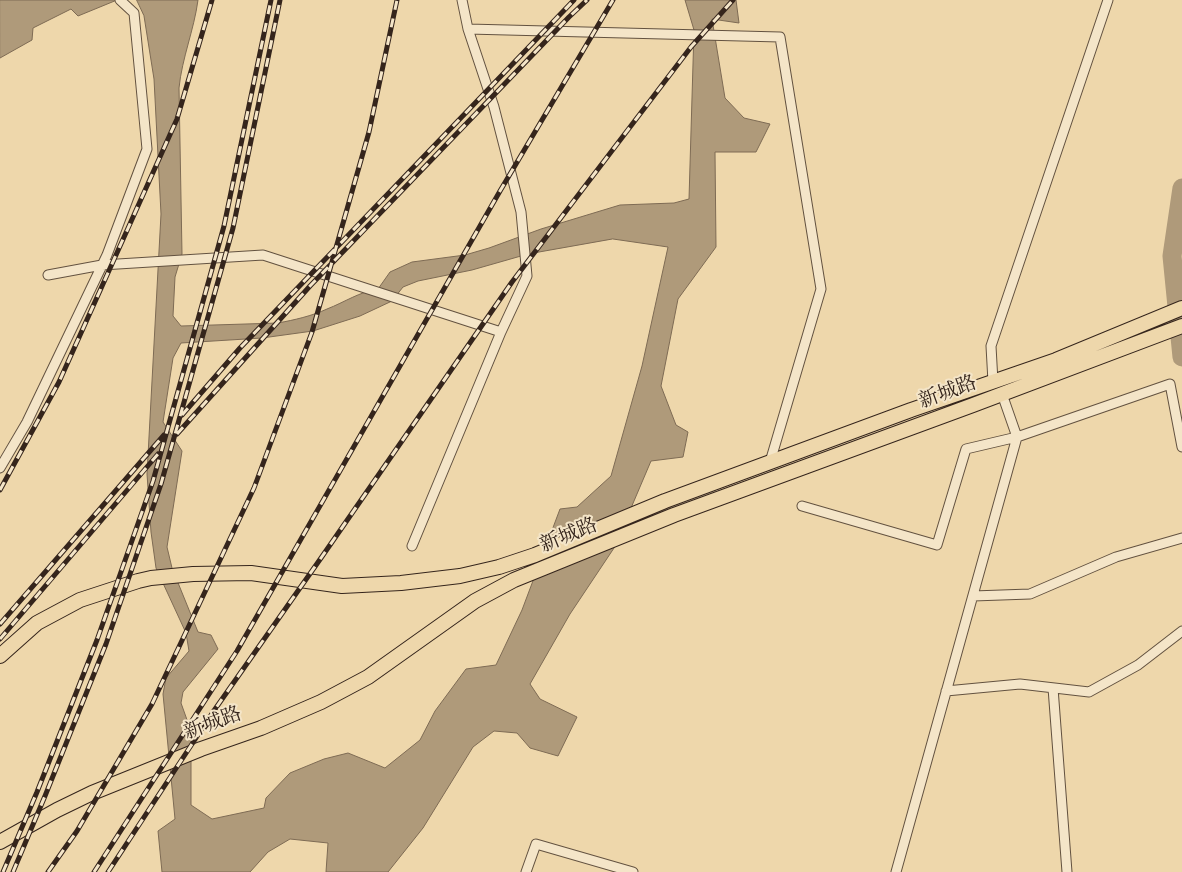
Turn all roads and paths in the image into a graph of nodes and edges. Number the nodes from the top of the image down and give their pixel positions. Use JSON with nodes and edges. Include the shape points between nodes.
{"nodes":[{"id":1,"x":120,"y":0,"type":"edge"},
{"id":2,"x":462,"y":0,"type":"edge"},
{"id":3,"x":1108,"y":0,"type":"edge"},
{"id":4,"x":468,"y":29,"type":"junction"},
{"id":5,"x":102,"y":265,"type":"junction"},
{"id":6,"x":48,"y":275,"type":"dead end"},
{"id":7,"x":1182,"y":308,"type":"edge"},
{"id":8,"x":1182,"y":326,"type":"edge"},
{"id":9,"x":501,"y":332,"type":"junction"},
{"id":10,"x":993,"y":382,"type":"junction"},
{"id":11,"x":1002,"y":394,"type":"junction"},
{"id":12,"x":1017,"y":436,"type":"junction"},
{"id":13,"x":1182,"y":447,"type":"edge"},
{"id":14,"x":770,"y":462,"type":"junction"},
{"id":15,"x":0,"y":468,"type":"edge"},
{"id":16,"x":802,"y":506,"type":"dead end"},
{"id":17,"x":1182,"y":538,"type":"edge"},
{"id":18,"x":412,"y":546,"type":"dead end"},
{"id":19,"x":972,"y":596,"type":"junction"},
{"id":20,"x":1182,"y":631,"type":"edge"},
{"id":21,"x":0,"y":656,"type":"edge"},
{"id":22,"x":1053,"y":688,"type":"junction"},
{"id":23,"x":946,"y":691,"type":"junction"},
{"id":24,"x":0,"y":842,"type":"edge"},
{"id":25,"x":526,"y":872,"type":"edge"},
{"id":26,"x":633,"y":872,"type":"edge"},
{"id":27,"x":896,"y":872,"type":"edge"},
{"id":28,"x":1066,"y":872,"type":"edge"}],
"edges":[{"from":1,"to":5,"type":"street","via":[[134,13],[147,149]]},
{"from":2,"to":4,"type":"street"},
{"from":3,"to":10,"type":"street","via":[[990,346]]},
{"from":4,"to":9,"type":"street","via":[[494,106],[521,212],[527,276]]},
{"from":4,"to":14,"type":"street","via":[[780,37],[821,289]]},
{"from":5,"to":6,"type":"street"},
{"from":5,"to":9,"type":"street","via":[[263,255]]},
{"from":5,"to":15,"type":"street","via":[[27,422]]},
{"from":7,"to":10,"type":"main road","name":"新城路"},
{"from":8,"to":11,"type":"main road","name":"新城路"},
{"from":9,"to":18,"type":"street"},
{"from":10,"to":14,"type":"main road","name":"新城路"},
{"from":11,"to":12,"type":"street"},
{"from":11,"to":24,"type":"main road","name":"新城路","via":[[684,511],[514,580],[475,601],[368,678],[321,702],[92,793]]},
{"from":12,"to":13,"type":"street","via":[[1170,384]]},
{"from":12,"to":16,"type":"street","via":[[966,449],[937,545]]},
{"from":12,"to":19,"type":"street"},
{"from":14,"to":21,"type":"main road","name":"新城路","via":[[542,552],[460,576],[342,586],[251,573],[193,574],[138,580],[80,600],[37,623]]},
{"from":17,"to":19,"type":"street","via":[[1116,557],[1030,594]]},
{"from":19,"to":23,"type":"street"},
{"from":20,"to":22,"type":"street","via":[[1138,665],[1089,692]]},
{"from":22,"to":23,"type":"street","via":[[1020,684]]},
{"from":22,"to":28,"type":"street"},
{"from":23,"to":27,"type":"street"},
{"from":25,"to":26,"type":"street","via":[[536,844]]}]}
